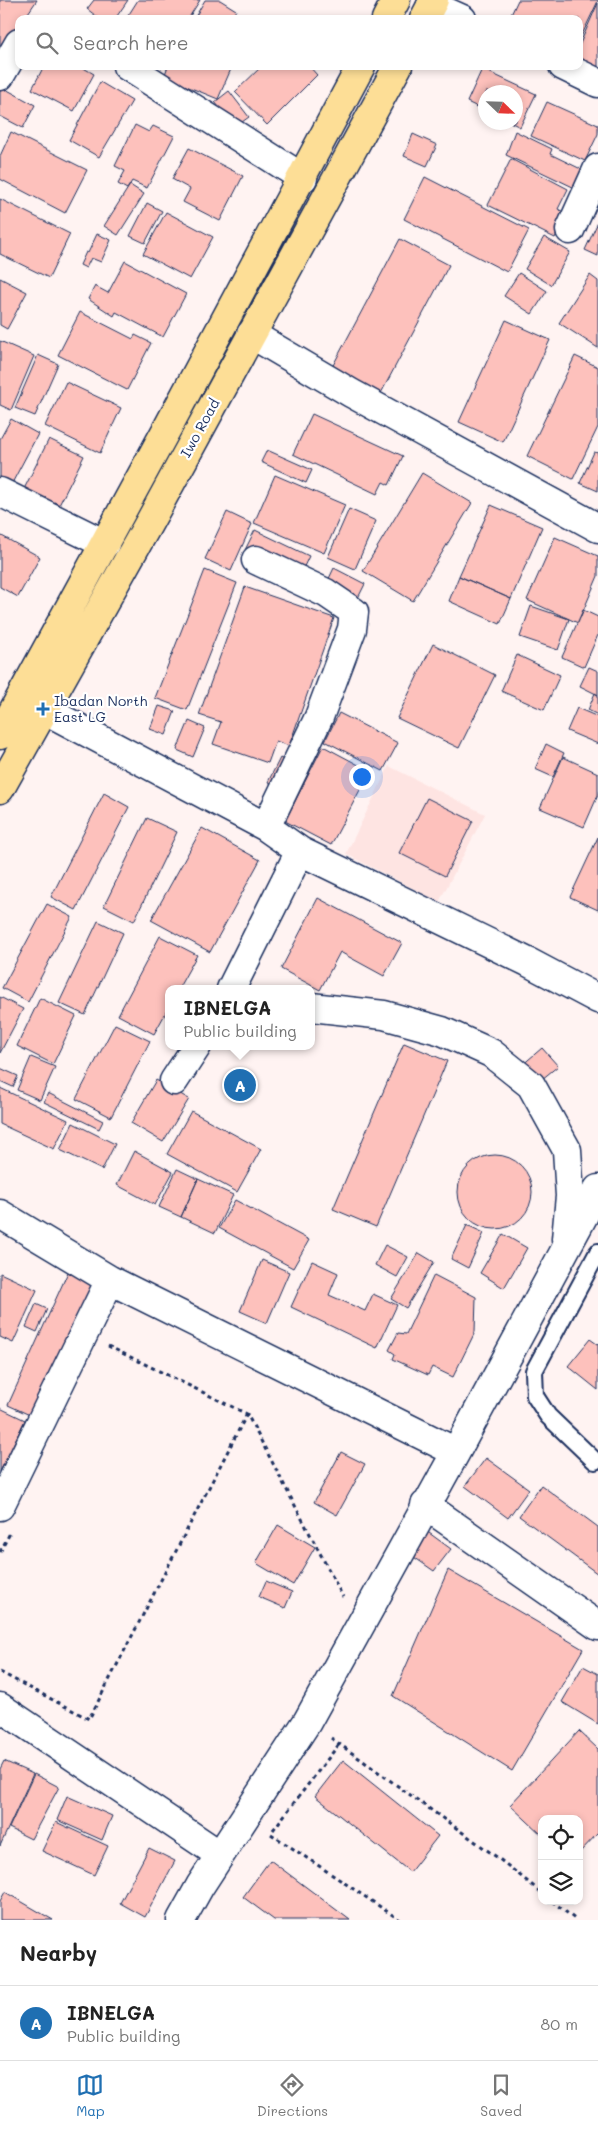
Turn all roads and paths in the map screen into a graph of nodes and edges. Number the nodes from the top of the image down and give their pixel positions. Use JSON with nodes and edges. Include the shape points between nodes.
{"nodes":[{"id":1,"x":396,"y":0,"type":"edge"},
{"id":2,"x":430,"y":8,"type":"edge"},
{"id":3,"x":388,"y":15,"type":"edge"},
{"id":4,"x":450,"y":15,"type":"edge"},
{"id":5,"x":15,"y":50,"type":"edge"},
{"id":6,"x":133,"y":70,"type":"edge"},
{"id":7,"x":359,"y":70,"type":"edge"},
{"id":8,"x":396,"y":70,"type":"edge"},
{"id":9,"x":571,"y":70,"type":"edge"},
{"id":10,"x":0,"y":76,"type":"edge"},
{"id":11,"x":598,"y":83,"type":"edge"},
{"id":12,"x":598,"y":168,"type":"edge"},
{"id":13,"x":303,"y":178,"type":"junction"},
{"id":14,"x":570,"y":230,"type":"dead end"},
{"id":15,"x":252,"y":334,"type":"junction"},
{"id":16,"x":0,"y":492,"type":"edge"},
{"id":17,"x":598,"y":528,"type":"edge"},
{"id":18,"x":105,"y":544,"type":"junction"},
{"id":19,"x":256,"y":560,"type":"dead end"},
{"id":20,"x":43,"y":709,"type":"junction"},
{"id":21,"x":0,"y":735,"type":"edge"},
{"id":22,"x":0,"y":789,"type":"edge"},
{"id":23,"x":266,"y":827,"type":"junction"},
{"id":24,"x":300,"y":851,"type":"junction"},
{"id":25,"x":233,"y":985,"type":"edge"},
{"id":26,"x":598,"y":998,"type":"edge"},
{"id":27,"x":315,"y":1007,"type":"edge"},
{"id":28,"x":194,"y":1050,"type":"edge"},
{"id":29,"x":174,"y":1081,"type":"dead end"},
{"id":30,"x":598,"y":1189,"type":"edge"},
{"id":31,"x":0,"y":1214,"type":"edge"},
{"id":32,"x":565,"y":1250,"type":"junction"},
{"id":33,"x":598,"y":1252,"type":"edge"},
{"id":34,"x":110,"y":1280,"type":"junction"},
{"id":35,"x":107,"y":1346,"type":"dead end"},
{"id":36,"x":247,"y":1414,"type":"junction"},
{"id":37,"x":456,"y":1452,"type":"junction"},
{"id":38,"x":595,"y":1461,"type":"dead end"},
{"id":39,"x":425,"y":1505,"type":"junction"},
{"id":40,"x":0,"y":1506,"type":"edge"},
{"id":41,"x":598,"y":1626,"type":"edge"},
{"id":42,"x":359,"y":1627,"type":"junction"},
{"id":43,"x":0,"y":1672,"type":"edge"},
{"id":44,"x":0,"y":1707,"type":"edge"},
{"id":45,"x":307,"y":1722,"type":"junction"},
{"id":46,"x":340,"y":1743,"type":"junction"},
{"id":47,"x":271,"y":1834,"type":"junction"},
{"id":48,"x":265,"y":1842,"type":"dead end"},
{"id":49,"x":220,"y":1855,"type":"junction"},
{"id":50,"x":538,"y":1890,"type":"edge"},
{"id":51,"x":557,"y":1905,"type":"edge"},
{"id":52,"x":181,"y":1920,"type":"edge"},
{"id":53,"x":400,"y":1920,"type":"edge"},
{"id":54,"x":576,"y":1920,"type":"edge"}],
"edges":[{"from":1,"to":3,"type":"highway"},
{"from":2,"to":4,"type":"street"},
{"from":5,"to":10,"type":"street"},
{"from":6,"to":13,"type":"street"},
{"from":7,"to":13,"type":"highway","name":"Iwo Road"},
{"from":8,"to":15,"type":"highway","name":"Iwo Road"},
{"from":9,"to":11,"type":"street"},
{"from":12,"to":14,"type":"street"},
{"from":13,"to":18,"type":"highway","name":"Iwo Road"},
{"from":15,"to":17,"type":"street","via":[[351,393]]},
{"from":15,"to":20,"type":"highway","name":"Iwo Road"},
{"from":16,"to":18,"type":"street"},
{"from":18,"to":21,"type":"highway","name":"Iwo Road"},
{"from":19,"to":23,"type":"street","via":[[326,593],[354,612],[352,629],[319,717]]},
{"from":20,"to":22,"type":"highway","name":"Iwo Road"},
{"from":20,"to":23,"type":"street"},
{"from":23,"to":24,"type":"street"},
{"from":24,"to":25,"type":"street"},
{"from":24,"to":26,"type":"street"},
{"from":27,"to":32,"type":"street","via":[[384,1015],[442,1032],[491,1053],[531,1085],[566,1150],[570,1196]]},
{"from":28,"to":29,"type":"street"},
{"from":30,"to":32,"type":"street"},
{"from":31,"to":34,"type":"street"},
{"from":32,"to":37,"type":"street"},
{"from":33,"to":38,"type":"lane","via":[[534,1371],[535,1396],[548,1416]]},
{"from":34,"to":37,"type":"street"},
{"from":34,"to":40,"type":"street"},
{"from":35,"to":36,"type":"path"},
{"from":36,"to":42,"type":"path"},
{"from":36,"to":43,"type":"path","via":[[88,1719]]},
{"from":37,"to":39,"type":"street"},
{"from":39,"to":41,"type":"street"},
{"from":39,"to":42,"type":"street"},
{"from":42,"to":45,"type":"street"},
{"from":44,"to":49,"type":"street"},
{"from":45,"to":46,"type":"path"},
{"from":45,"to":49,"type":"street"},
{"from":46,"to":47,"type":"path"},
{"from":46,"to":50,"type":"path"},
{"from":47,"to":48,"type":"path"},
{"from":47,"to":53,"type":"path"},
{"from":49,"to":52,"type":"street"},
{"from":51,"to":54,"type":"path"}]}
